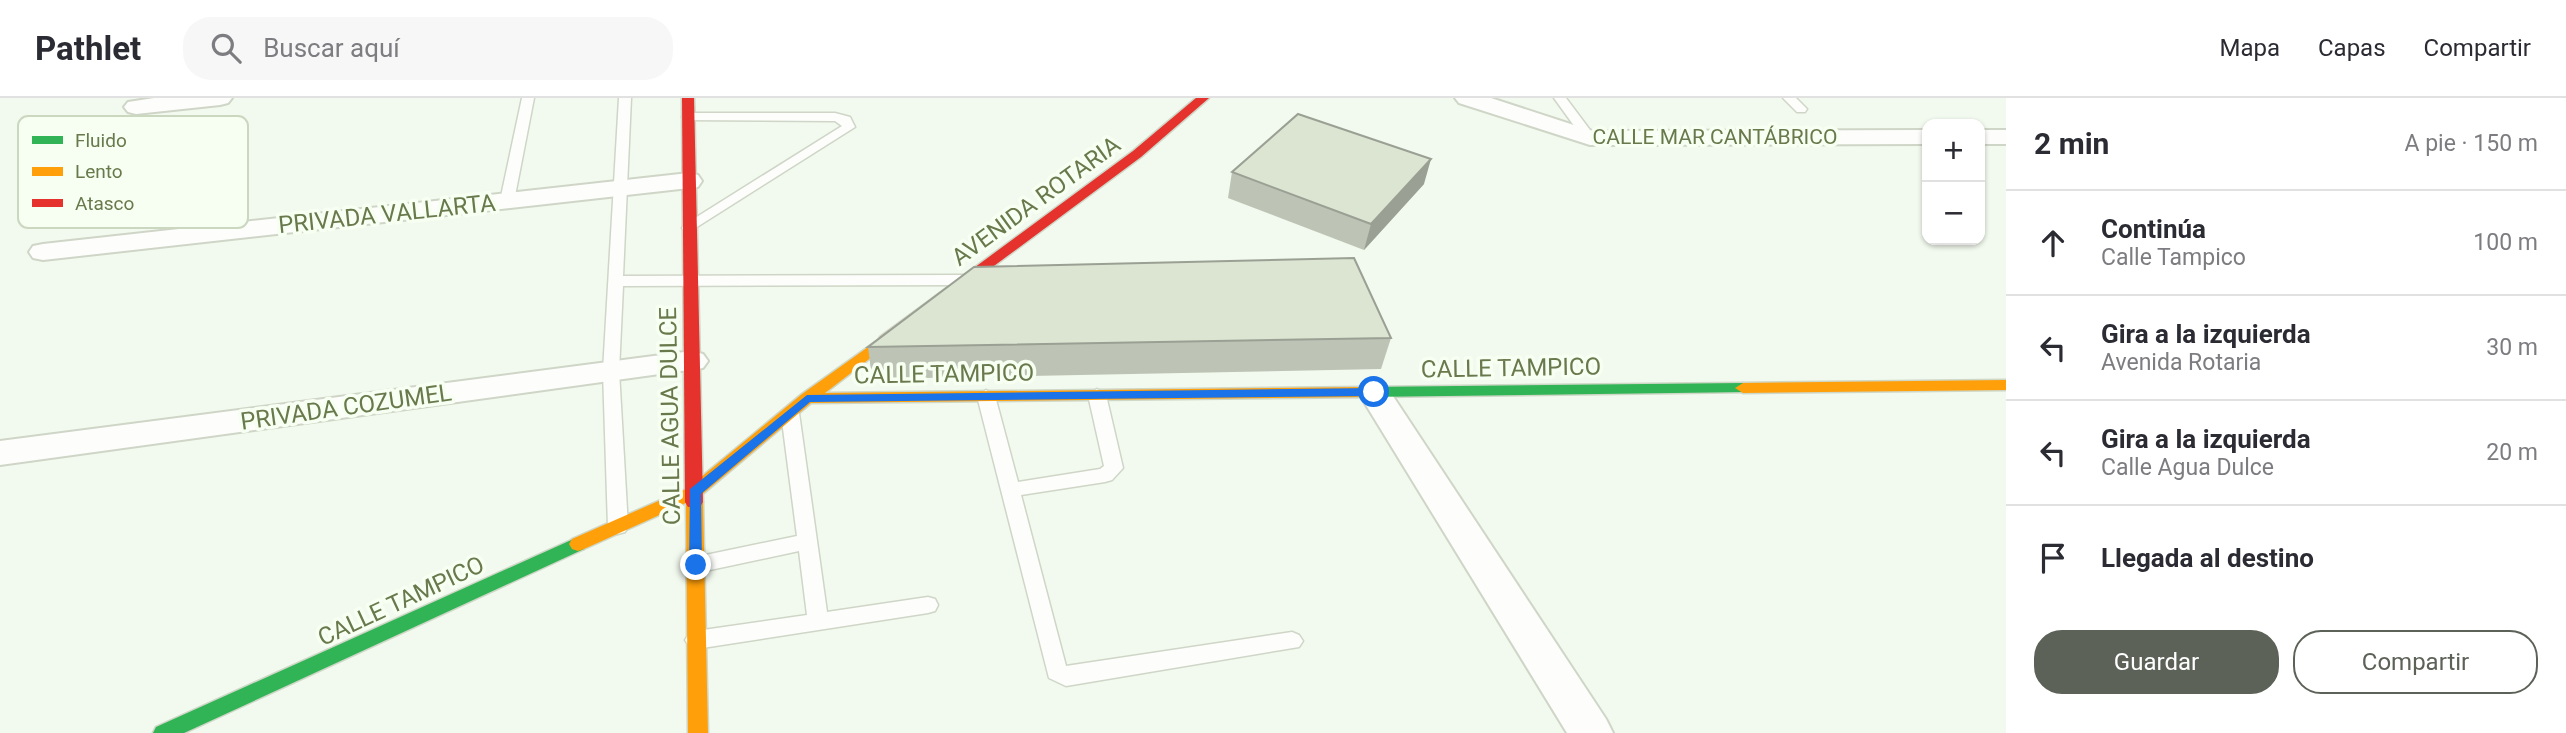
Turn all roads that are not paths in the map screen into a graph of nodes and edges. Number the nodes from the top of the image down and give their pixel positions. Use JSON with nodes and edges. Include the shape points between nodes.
{"nodes":[{"id":1,"x":220,"y":98,"type":"edge"},
{"id":2,"x":528,"y":98,"type":"edge"},
{"id":3,"x":625,"y":98,"type":"edge"},
{"id":4,"x":688,"y":98,"type":"edge"},
{"id":5,"x":1203,"y":98,"type":"edge"},
{"id":6,"x":1467,"y":98,"type":"edge"},
{"id":7,"x":1560,"y":98,"type":"edge"},
{"id":8,"x":1789,"y":98,"type":"edge"},
{"id":9,"x":136,"y":107,"type":"dead end"},
{"id":10,"x":1801,"y":109,"type":"dead end"},
{"id":11,"x":688,"y":117,"type":"junction"},
{"id":12,"x":1985,"y":137,"type":"edge"},
{"id":13,"x":2006,"y":137,"type":"edge"},
{"id":14,"x":1590,"y":138,"type":"junction"},
{"id":15,"x":1922,"y":138,"type":"edge"},
{"id":16,"x":689,"y":181,"type":"junction"},
{"id":17,"x":619,"y":188,"type":"junction"},
{"id":18,"x":507,"y":201,"type":"junction"},
{"id":19,"x":690,"y":228,"type":"junction"},
{"id":20,"x":43,"y":252,"type":"dead end"},
{"id":21,"x":967,"y":280,"type":"junction"},
{"id":22,"x":615,"y":281,"type":"junction"},
{"id":23,"x":690,"y":281,"type":"junction"},
{"id":24,"x":692,"y":361,"type":"junction"},
{"id":25,"x":611,"y":372,"type":"junction"},
{"id":26,"x":2006,"y":385,"type":"edge"},
{"id":27,"x":1374,"y":392,"type":"junction"},
{"id":28,"x":1097,"y":395,"type":"junction"},
{"id":29,"x":986,"y":396,"type":"junction"},
{"id":30,"x":807,"y":398,"type":"junction"},
{"id":31,"x":790,"y":413,"type":"junction"},
{"id":32,"x":0,"y":453,"type":"edge"},
{"id":33,"x":1011,"y":490,"type":"junction"},
{"id":34,"x":694,"y":492,"type":"junction"},
{"id":35,"x":618,"y":527,"type":"junction"},
{"id":36,"x":808,"y":541,"type":"junction"},
{"id":37,"x":696,"y":565,"type":"junction"},
{"id":38,"x":928,"y":605,"type":"dead end"},
{"id":39,"x":818,"y":622,"type":"junction"},
{"id":40,"x":696,"y":640,"type":"junction"},
{"id":41,"x":1292,"y":641,"type":"dead end"},
{"id":42,"x":185,"y":728,"type":"edge"},
{"id":43,"x":698,"y":733,"type":"edge"},
{"id":44,"x":1591,"y":733,"type":"edge"}],
"edges":[{"from":1,"to":9,"type":"street"},
{"from":2,"to":18,"type":"lane"},
{"from":3,"to":17,"type":"lane"},
{"from":4,"to":11,"type":"street","name":"CALLE AGUA DULCE"},
{"from":5,"to":21,"type":"street","name":"AVENIDA ROTARIA","via":[[1137,154]]},
{"from":6,"to":14,"type":"street","name":"CALLE MAR CANTÁBRICO"},
{"from":7,"to":14,"type":"lane"},
{"from":8,"to":10,"type":"lane"},
{"from":11,"to":16,"type":"street","name":"CALLE AGUA DULCE"},
{"from":11,"to":19,"type":"lane","via":[[835,117],[846,120],[849,127]]},
{"from":12,"to":13,"type":"street"},
{"from":14,"to":15,"type":"street","name":"CALLE MAR CANTÁBRICO"},
{"from":16,"to":17,"type":"street","name":"PRIVADA VALLARTA"},
{"from":16,"to":19,"type":"street","name":"CALLE AGUA DULCE"},
{"from":17,"to":18,"type":"street","name":"PRIVADA VALLARTA"},
{"from":17,"to":22,"type":"lane"},
{"from":18,"to":20,"type":"street","name":"PRIVADA VALLARTA"},
{"from":19,"to":23,"type":"street","name":"CALLE AGUA DULCE"},
{"from":21,"to":23,"type":"lane"},
{"from":21,"to":30,"type":"street","name":"AVENIDA ROTARIA"},
{"from":22,"to":23,"type":"lane"},
{"from":22,"to":25,"type":"lane"},
{"from":23,"to":24,"type":"street","name":"CALLE AGUA DULCE"},
{"from":24,"to":25,"type":"street","name":"PRIVADA COZUMEL"},
{"from":24,"to":34,"type":"street","name":"CALLE AGUA DULCE"},
{"from":25,"to":32,"type":"street","name":"PRIVADA COZUMEL"},
{"from":25,"to":35,"type":"lane"},
{"from":26,"to":27,"type":"street","name":"CALLE TAMPICO"},
{"from":27,"to":28,"type":"street","name":"CALLE TAMPICO"},
{"from":27,"to":44,"type":"street"},
{"from":28,"to":29,"type":"street","name":"CALLE TAMPICO"},
{"from":28,"to":33,"type":"lane","via":[[1114,468],[1105,475]]},
{"from":29,"to":30,"type":"street","name":"CALLE TAMPICO"},
{"from":29,"to":33,"type":"lane"},
{"from":30,"to":31,"type":"street","name":"AVENIDA ROTARIA"},
{"from":31,"to":34,"type":"street","name":"AVENIDA ROTARIA"},
{"from":31,"to":36,"type":"lane"},
{"from":33,"to":41,"type":"lane","via":[[1057,671],[1066,677]]},
{"from":34,"to":35,"type":"street","name":"CALLE TAMPICO"},
{"from":34,"to":37,"type":"street","name":"CALLE AGUA DULCE"},
{"from":35,"to":42,"type":"street","name":"CALLE TAMPICO"},
{"from":36,"to":37,"type":"lane"},
{"from":36,"to":39,"type":"lane"},
{"from":37,"to":40,"type":"street","name":"CALLE AGUA DULCE"},
{"from":38,"to":39,"type":"lane"},
{"from":39,"to":40,"type":"lane"},
{"from":40,"to":43,"type":"street","name":"CALLE AGUA DULCE"}]}
